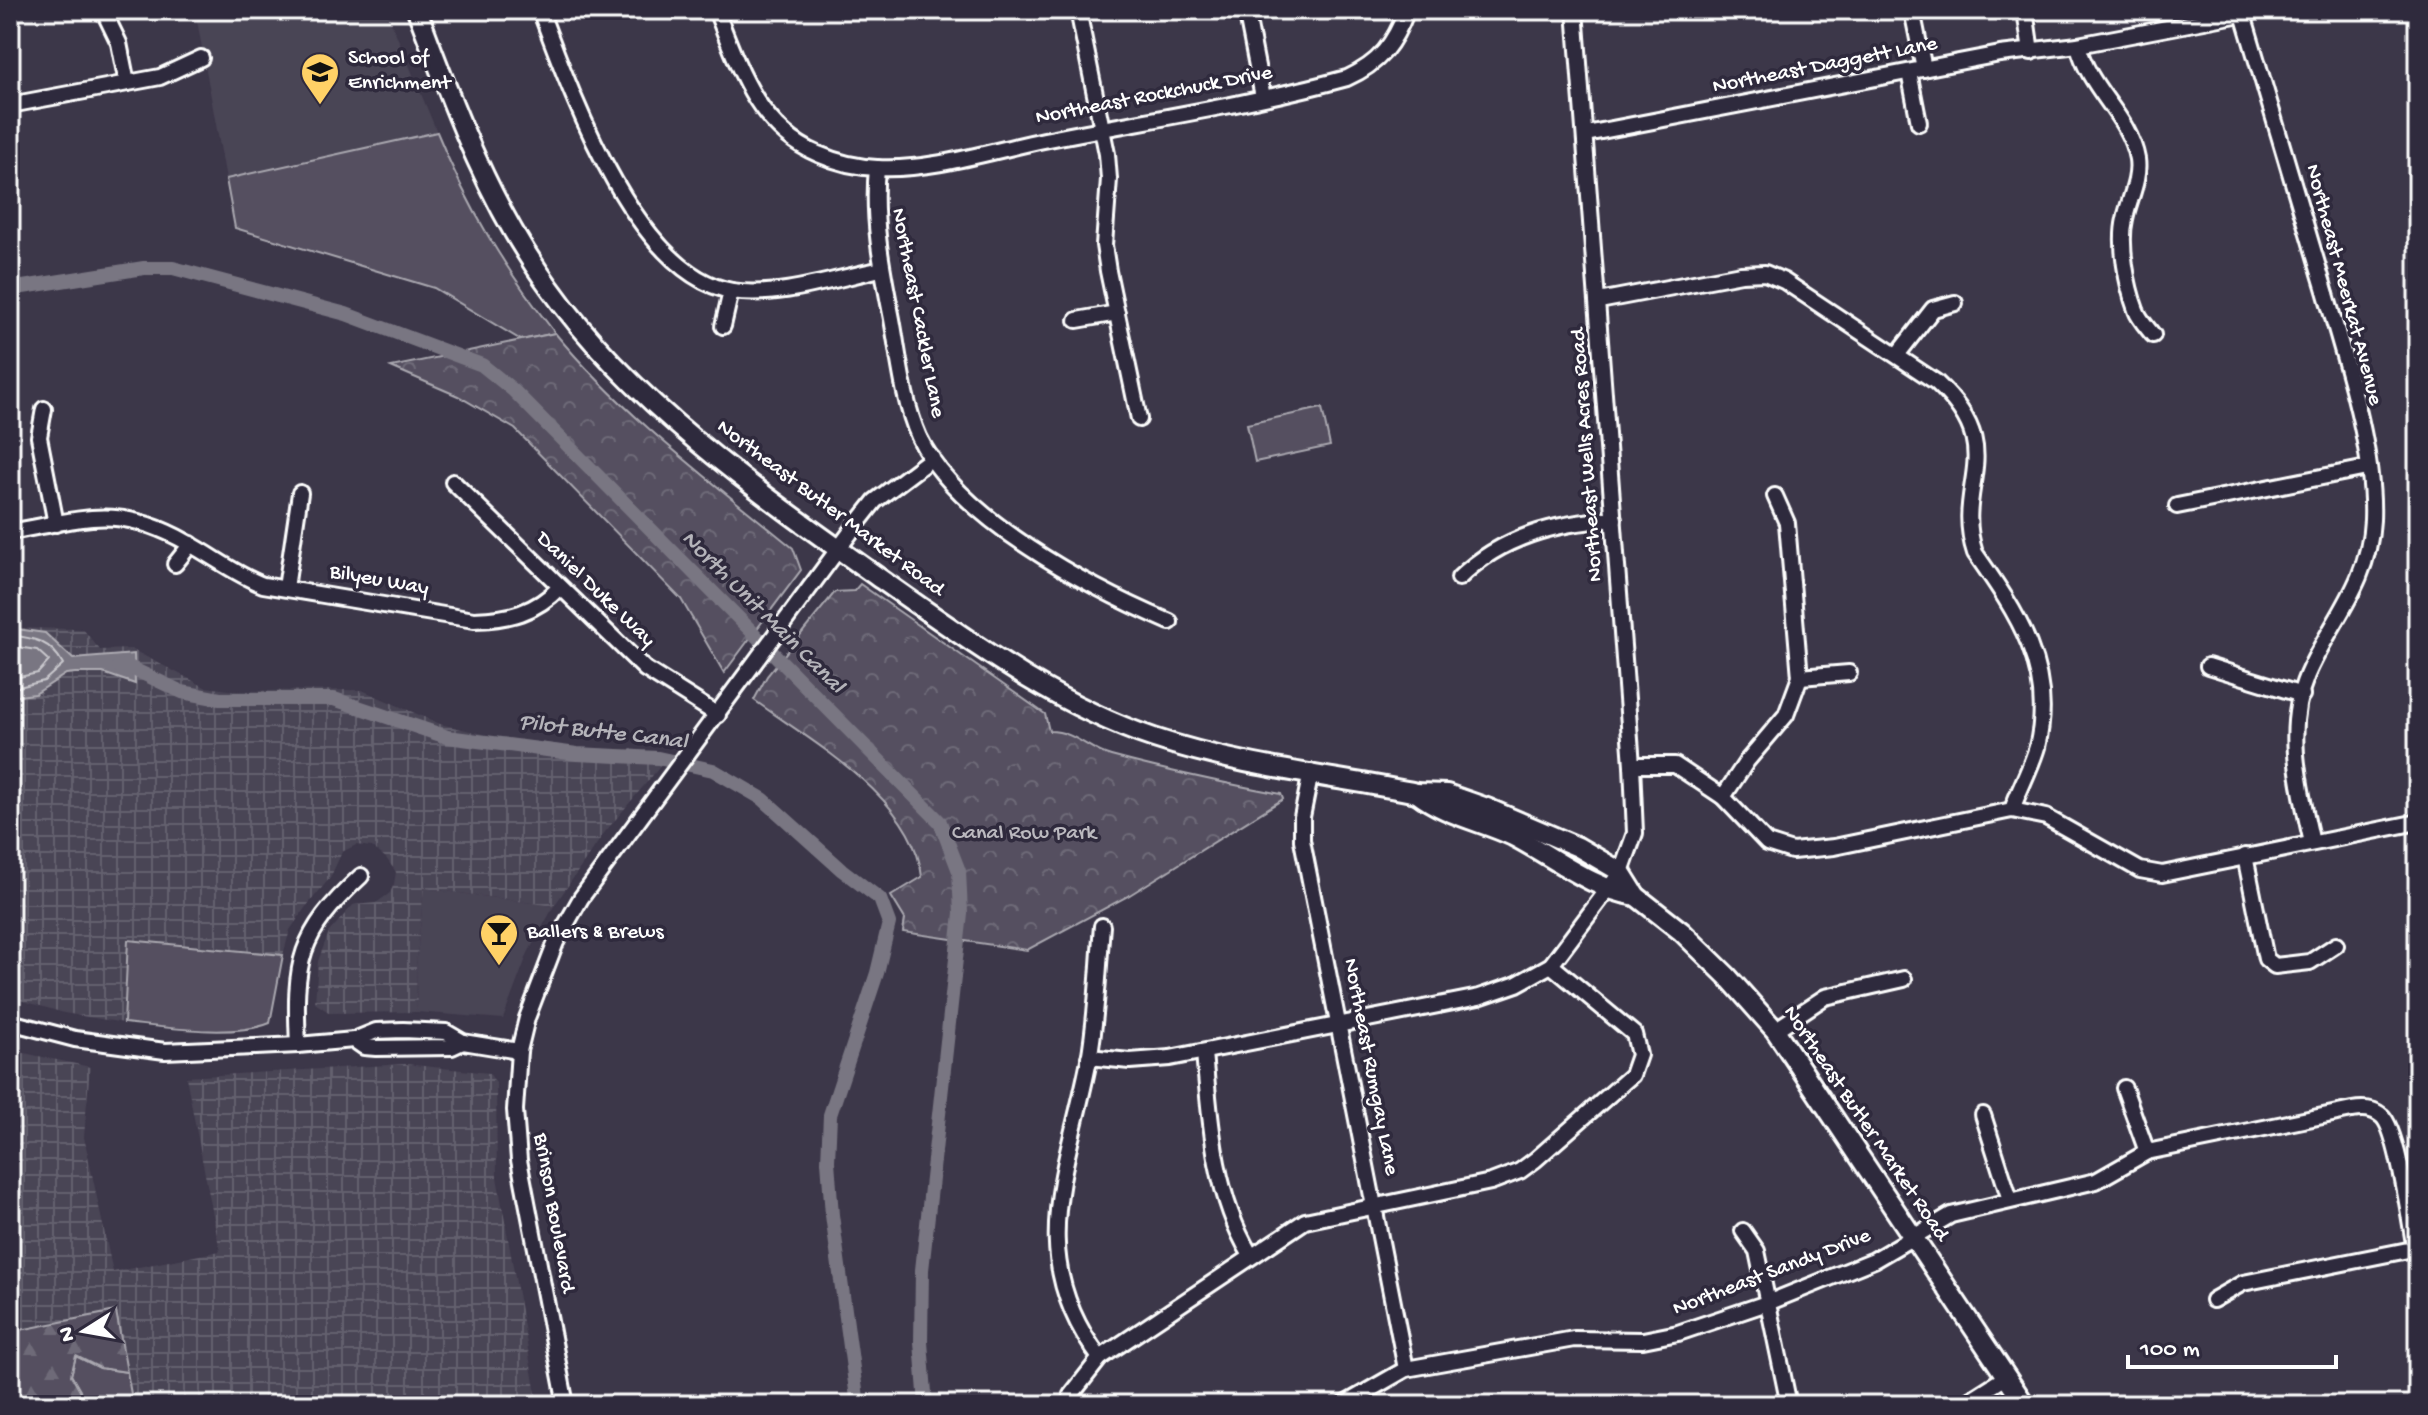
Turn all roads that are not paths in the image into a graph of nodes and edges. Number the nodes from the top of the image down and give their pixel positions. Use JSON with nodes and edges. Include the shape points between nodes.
{"nodes":[{"id":1,"x":103,"y":10,"type":"edge"},
{"id":2,"x":417,"y":10,"type":"edge"},
{"id":3,"x":540,"y":10,"type":"edge"},
{"id":4,"x":716,"y":10,"type":"edge"},
{"id":5,"x":1078,"y":10,"type":"edge"},
{"id":6,"x":1246,"y":10,"type":"edge"},
{"id":7,"x":1407,"y":10,"type":"edge"},
{"id":8,"x":1575,"y":10,"type":"edge"},
{"id":9,"x":1912,"y":10,"type":"edge"},
{"id":10,"x":2025,"y":10,"type":"edge"},
{"id":11,"x":2262,"y":10,"type":"edge"},
{"id":12,"x":2243,"y":14,"type":"junction"},
{"id":13,"x":2078,"y":45,"type":"junction"},
{"id":14,"x":2031,"y":52,"type":"junction"},
{"id":15,"x":201,"y":58,"type":"dead end"},
{"id":16,"x":1916,"y":71,"type":"junction"},
{"id":17,"x":127,"y":83,"type":"junction"},
{"id":18,"x":1263,"y":97,"type":"junction"},
{"id":19,"x":10,"y":105,"type":"edge"},
{"id":20,"x":1919,"y":123,"type":"dead end"},
{"id":21,"x":1103,"y":129,"type":"junction"},
{"id":22,"x":1586,"y":134,"type":"junction"},
{"id":23,"x":877,"y":168,"type":"junction"},
{"id":24,"x":882,"y":269,"type":"junction"},
{"id":25,"x":731,"y":291,"type":"junction"},
{"id":26,"x":1599,"y":301,"type":"junction"},
{"id":27,"x":1955,"y":303,"type":"dead end"},
{"id":28,"x":1117,"y":313,"type":"junction"},
{"id":29,"x":1077,"y":320,"type":"dead end"},
{"id":30,"x":723,"y":326,"type":"dead end"},
{"id":31,"x":2153,"y":335,"type":"dead end"},
{"id":32,"x":1897,"y":355,"type":"junction"},
{"id":33,"x":44,"y":409,"type":"dead end"},
{"id":34,"x":1139,"y":419,"type":"dead end"},
{"id":35,"x":932,"y":458,"type":"junction"},
{"id":36,"x":2367,"y":468,"type":"junction"},
{"id":37,"x":453,"y":482,"type":"dead end"},
{"id":38,"x":300,"y":493,"type":"dead end"},
{"id":39,"x":1775,"y":496,"type":"dead end"},
{"id":40,"x":2177,"y":506,"type":"dead end"},
{"id":41,"x":1614,"y":519,"type":"junction"},
{"id":42,"x":56,"y":524,"type":"junction"},
{"id":43,"x":10,"y":532,"type":"edge"},
{"id":44,"x":191,"y":544,"type":"junction"},
{"id":45,"x":839,"y":549,"type":"junction"},
{"id":46,"x":175,"y":564,"type":"dead end"},
{"id":47,"x":1459,"y":578,"type":"dead end"},
{"id":48,"x":560,"y":587,"type":"junction"},
{"id":49,"x":286,"y":588,"type":"junction"},
{"id":50,"x":1170,"y":622,"type":"dead end"},
{"id":51,"x":2208,"y":666,"type":"dead end"},
{"id":52,"x":1849,"y":673,"type":"dead end"},
{"id":53,"x":1800,"y":677,"type":"junction"},
{"id":54,"x":2302,"y":695,"type":"junction"},
{"id":55,"x":718,"y":715,"type":"junction"},
{"id":56,"x":1632,"y":765,"type":"junction"},
{"id":57,"x":1311,"y":772,"type":"junction"},
{"id":58,"x":1417,"y":793,"type":"junction"},
{"id":59,"x":1723,"y":797,"type":"junction"},
{"id":60,"x":1433,"y":805,"type":"junction"},
{"id":61,"x":2012,"y":810,"type":"junction"},
{"id":62,"x":2418,"y":822,"type":"edge"},
{"id":63,"x":2312,"y":843,"type":"junction"},
{"id":64,"x":2245,"y":856,"type":"junction"},
{"id":65,"x":1621,"y":872,"type":"junction"},
{"id":66,"x":361,"y":876,"type":"dead end"},
{"id":67,"x":1607,"y":891,"type":"junction"},
{"id":68,"x":1636,"y":896,"type":"junction"},
{"id":69,"x":1102,"y":926,"type":"dead end"},
{"id":70,"x":2336,"y":945,"type":"dead end"},
{"id":71,"x":1551,"y":965,"type":"junction"},
{"id":72,"x":1904,"y":979,"type":"dead end"},
{"id":73,"x":10,"y":1022,"type":"edge"},
{"id":74,"x":1339,"y":1024,"type":"junction"},
{"id":75,"x":1775,"y":1030,"type":"junction"},
{"id":76,"x":298,"y":1045,"type":"junction"},
{"id":77,"x":519,"y":1051,"type":"junction"},
{"id":78,"x":1204,"y":1052,"type":"junction"},
{"id":79,"x":1089,"y":1057,"type":"junction"},
{"id":80,"x":2124,"y":1088,"type":"dead end"},
{"id":81,"x":1983,"y":1115,"type":"dead end"},
{"id":82,"x":2147,"y":1152,"type":"junction"},
{"id":83,"x":2010,"y":1200,"type":"junction"},
{"id":84,"x":1374,"y":1205,"type":"junction"},
{"id":85,"x":1743,"y":1231,"type":"dead end"},
{"id":86,"x":1914,"y":1237,"type":"junction"},
{"id":87,"x":2417,"y":1249,"type":"edge"},
{"id":88,"x":1250,"y":1254,"type":"junction"},
{"id":89,"x":2213,"y":1300,"type":"dead end"},
{"id":90,"x":1770,"y":1302,"type":"junction"},
{"id":91,"x":1100,"y":1358,"type":"junction"},
{"id":92,"x":1406,"y":1369,"type":"junction"},
{"id":93,"x":2006,"y":1377,"type":"junction"},
{"id":94,"x":1071,"y":1395,"type":"dead end"},
{"id":95,"x":566,"y":1405,"type":"edge"},
{"id":96,"x":1343,"y":1405,"type":"edge"},
{"id":97,"x":1789,"y":1405,"type":"edge"},
{"id":98,"x":1962,"y":1405,"type":"edge"},
{"id":99,"x":2025,"y":1405,"type":"edge"}],
"edges":[{"from":1,"to":17,"type":"street","via":[[119,43]]},
{"from":2,"to":45,"type":"main road","name":"Northeast Butler Market Road","via":[[497,202],[573,320],[658,408]]},
{"from":3,"to":25,"type":"street","via":[[592,138],[643,223],[671,257]]},
{"from":4,"to":23,"type":"street","name":"Northeast Rockchuck Drive","via":[[741,74],[763,111],[788,137],[816,153]]},
{"from":5,"to":21,"type":"street"},
{"from":6,"to":18,"type":"street"},
{"from":7,"to":18,"type":"street","name":"Northeast Rockchuck Drive","via":[[1398,34],[1370,67],[1347,78]]},
{"from":8,"to":22,"type":"street","name":"Northeast Wells Acres Road"},
{"from":9,"to":16,"type":"street"},
{"from":10,"to":14,"type":"street"},
{"from":11,"to":12,"type":"street","name":"Northeast Daggett Lane"},
{"from":12,"to":13,"type":"street","name":"Northeast Daggett Lane"},
{"from":12,"to":36,"type":"street","name":"Northeast Meerkat Avenue","via":[[2349,373]]},
{"from":13,"to":14,"type":"street","name":"Northeast Daggett Lane"},
{"from":13,"to":31,"type":"street","via":[[2095,88],[2128,131],[2137,160],[2123,242],[2136,311]]},
{"from":14,"to":16,"type":"street","name":"Northeast Daggett Lane"},
{"from":15,"to":17,"type":"street","via":[[160,77]]},
{"from":16,"to":20,"type":"street"},
{"from":16,"to":22,"type":"street","name":"Northeast Daggett Lane"},
{"from":17,"to":19,"type":"street"},
{"from":18,"to":21,"type":"street","name":"Northeast Rockchuck Drive"},
{"from":21,"to":23,"type":"street","name":"Northeast Rockchuck Drive"},
{"from":21,"to":28,"type":"street","via":[[1109,179],[1104,245]]},
{"from":22,"to":26,"type":"street","name":"Northeast Wells Acres Road"},
{"from":23,"to":24,"type":"street","name":"Northeast Cackler Lane","via":[[874,205]]},
{"from":24,"to":25,"type":"street","via":[[780,289]]},
{"from":24,"to":35,"type":"street","name":"Northeast Cackler Lane","via":[[909,409]]},
{"from":25,"to":30,"type":"street"},
{"from":26,"to":32,"type":"street","via":[[1765,273]]},
{"from":26,"to":41,"type":"street","name":"Northeast Wells Acres Road"},
{"from":27,"to":32,"type":"street","via":[[1933,309]]},
{"from":28,"to":29,"type":"street"},
{"from":28,"to":34,"type":"street"},
{"from":32,"to":61,"type":"street","via":[[1959,403],[1972,431],[1977,462],[1970,539],[2029,638],[2038,667],[2043,710],[2036,749]]},
{"from":33,"to":42,"type":"street","via":[[39,437]]},
{"from":35,"to":45,"type":"street","name":"Brinson Boulevard","via":[[875,501]]},
{"from":35,"to":50,"type":"street","name":"Northeast Cackler Lane","via":[[954,488],[1047,558],[1102,593]]},
{"from":36,"to":40,"type":"street"},
{"from":36,"to":54,"type":"street","name":"Northeast Meerkat Avenue","via":[[2372,521],[2360,581],[2307,676]]},
{"from":37,"to":48,"type":"street","name":"Daniel Duke Way"},
{"from":38,"to":49,"type":"street"},
{"from":39,"to":53,"type":"street","via":[[1787,523]]},
{"from":41,"to":47,"type":"street","via":[[1570,522],[1541,531],[1483,555]]},
{"from":41,"to":56,"type":"street","name":"Northeast Wells Acres Road"},
{"from":42,"to":43,"type":"street","name":"Bilyeu Way"},
{"from":42,"to":44,"type":"street","name":"Bilyeu Way","via":[[101,515],[132,518]]},
{"from":44,"to":46,"type":"street"},
{"from":44,"to":49,"type":"street","name":"Bilyeu Way","via":[[243,577]]},
{"from":45,"to":55,"type":"street","name":"Brinson Boulevard"},
{"from":45,"to":57,"type":"main road","name":"Northeast Butler Market Road","via":[[973,644],[1090,712],[1190,749]]},
{"from":48,"to":49,"type":"street","name":"Bilyeu Way","via":[[546,602],[500,620]]},
{"from":48,"to":55,"type":"street","name":"Daniel Duke Way","via":[[645,669]]},
{"from":51,"to":54,"type":"street"},
{"from":52,"to":53,"type":"street"},
{"from":53,"to":59,"type":"street","via":[[1786,715]]},
{"from":54,"to":63,"type":"street","name":"Northeast Meerkat Avenue","via":[[2295,749]]},
{"from":55,"to":77,"type":"street","name":"Brinson Boulevard","via":[[581,898],[556,942]]},
{"from":56,"to":59,"type":"street","via":[[1675,765]]},
{"from":56,"to":65,"type":"street","name":"Northeast Wells Acres Road","via":[[1635,833]]},
{"from":57,"to":58,"type":"main road","name":"Northeast Butler Market Road"},
{"from":57,"to":74,"type":"street","name":"Northeast Rumgay Lane","via":[[1302,840]]},
{"from":58,"to":60,"type":"main road","name":"Northeast Butler Market Road"},
{"from":58,"to":65,"type":"main road","name":"Northeast Butler Market Road","via":[[1447,794],[1487,808],[1578,847]]},
{"from":59,"to":61,"type":"street","via":[[1767,843],[1792,851]]},
{"from":60,"to":65,"type":"main road","via":[[1525,830],[1603,872]]},
{"from":60,"to":67,"type":"main road","name":"Northeast Butler Market Road","via":[[1516,838]]},
{"from":61,"to":64,"type":"street","via":[[2046,817],[2140,870],[2162,874]]},
{"from":62,"to":63,"type":"street"},
{"from":63,"to":64,"type":"street"},
{"from":64,"to":70,"type":"street","via":[[2266,959],[2275,966],[2310,962]]},
{"from":65,"to":67,"type":"street","name":"Northeast Wells Acres Road"},
{"from":65,"to":68,"type":"main road","name":"Northeast Butler Market Road"},
{"from":66,"to":76,"type":"street","via":[[323,913],[303,954],[296,997]]},
{"from":67,"to":68,"type":"main road","name":"Northeast Butler Market Road"},
{"from":67,"to":71,"type":"street","name":"Northeast Wells Acres Road"},
{"from":68,"to":75,"type":"main road","name":"Northeast Butler Market Road","via":[[1682,932]]},
{"from":69,"to":79,"type":"street"},
{"from":71,"to":74,"type":"street","via":[[1479,997]]},
{"from":71,"to":84,"type":"street","via":[[1634,1034],[1639,1055],[1632,1075],[1520,1171],[1491,1182]]},
{"from":72,"to":75,"type":"street","via":[[1825,997]]},
{"from":73,"to":76,"type":"street","via":[[75,1039],[165,1051]]},
{"from":74,"to":78,"type":"street"},
{"from":74,"to":84,"type":"street","name":"Northeast Rumgay Lane"},
{"from":75,"to":86,"type":"main road","name":"Northeast Butler Market Road"},
{"from":76,"to":77,"type":"street","via":[[403,1030],[446,1032],[463,1042]]},
{"from":77,"to":95,"type":"street","name":"Brinson Boulevard","via":[[519,1160]]},
{"from":78,"to":79,"type":"street","via":[[1130,1061]]},
{"from":78,"to":88,"type":"street","via":[[1219,1176]]},
{"from":79,"to":91,"type":"street","via":[[1054,1227],[1064,1286]]},
{"from":80,"to":82,"type":"street"},
{"from":81,"to":83,"type":"street"},
{"from":82,"to":83,"type":"street","name":"Northeast Sandy Drive","via":[[2096,1181]]},
{"from":82,"to":87,"type":"street","name":"Northeast Sandy Drive","via":[[2352,1110],[2380,1113],[2392,1131]]},
{"from":83,"to":86,"type":"street","name":"Northeast Sandy Drive","via":[[1951,1215]]},
{"from":84,"to":88,"type":"street","via":[[1305,1221]]},
{"from":84,"to":92,"type":"street","name":"Northeast Rumgay Lane"},
{"from":85,"to":90,"type":"street","via":[[1757,1251]]},
{"from":86,"to":90,"type":"street","name":"Northeast Sandy Drive","via":[[1874,1260]]},
{"from":86,"to":93,"type":"main road","name":"Northeast Butler Market Road"},
{"from":87,"to":89,"type":"street","via":[[2243,1283]]},
{"from":88,"to":91,"type":"street"},
{"from":90,"to":92,"type":"street","name":"Northeast Sandy Drive","via":[[1661,1337],[1574,1339]]},
{"from":90,"to":97,"type":"street"},
{"from":91,"to":94,"type":"street"},
{"from":92,"to":96,"type":"street","name":"Northeast Sandy Drive"},
{"from":93,"to":98,"type":"street"},
{"from":93,"to":99,"type":"main road","name":"Northeast Butler Market Road"}]}
